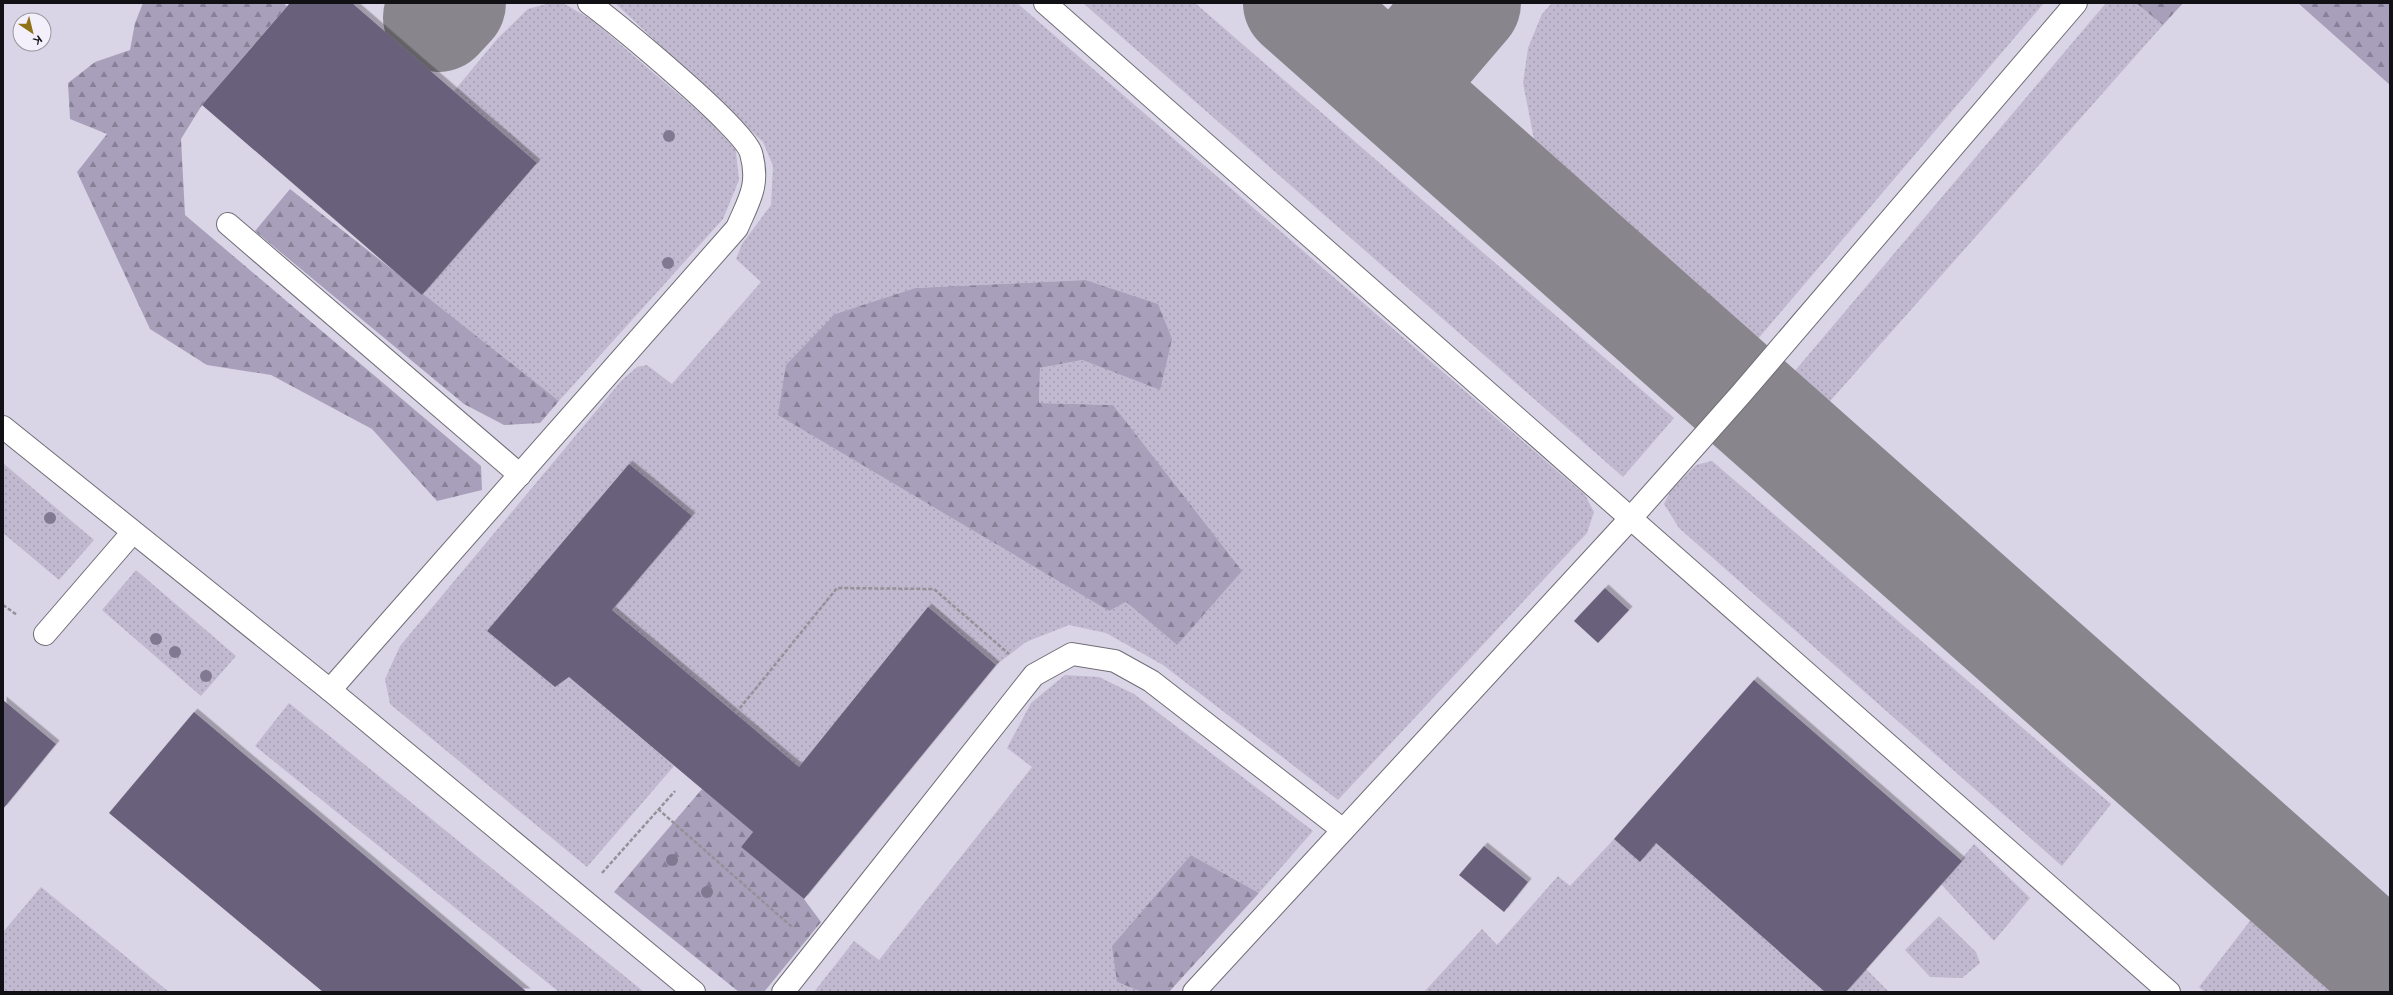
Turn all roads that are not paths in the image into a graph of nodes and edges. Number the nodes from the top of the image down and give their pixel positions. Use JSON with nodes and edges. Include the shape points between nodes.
{"nodes":[{"id":1,"x":589,"y":3,"type":"edge"},
{"id":2,"x":1045,"y":3,"type":"edge"},
{"id":3,"x":2076,"y":3,"type":"edge"},
{"id":4,"x":228,"y":224,"type":"dead end"},
{"id":5,"x":3,"y":427,"type":"edge"},
{"id":6,"x":520,"y":475,"type":"junction"},
{"id":7,"x":1630,"y":519,"type":"junction"},
{"id":8,"x":133,"y":532,"type":"junction"},
{"id":9,"x":46,"y":634,"type":"dead end"},
{"id":10,"x":330,"y":690,"type":"junction"},
{"id":11,"x":1343,"y":830,"type":"junction"},
{"id":12,"x":694,"y":992,"type":"edge"},
{"id":13,"x":783,"y":992,"type":"edge"},
{"id":14,"x":1194,"y":992,"type":"edge"},
{"id":15,"x":2168,"y":992,"type":"edge"}],
"edges":[{"from":1,"to":6,"type":"street","via":[[728,122],[751,152],[756,182],[737,228]]},
{"from":2,"to":7,"type":"street"},
{"from":3,"to":7,"type":"street","via":[[1741,394]]},
{"from":4,"to":6,"type":"street"},
{"from":5,"to":8,"type":"street"},
{"from":6,"to":10,"type":"street"},
{"from":7,"to":11,"type":"street"},
{"from":7,"to":15,"type":"street"},
{"from":8,"to":9,"type":"street"},
{"from":8,"to":10,"type":"street"},
{"from":10,"to":12,"type":"street"},
{"from":11,"to":13,"type":"street","via":[[1151,681],[1115,661],[1072,654],[1034,675]]},
{"from":11,"to":14,"type":"street"}]}
